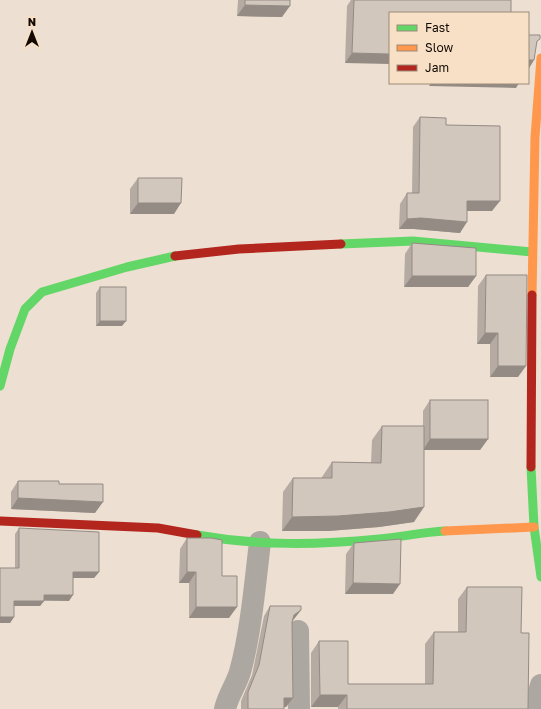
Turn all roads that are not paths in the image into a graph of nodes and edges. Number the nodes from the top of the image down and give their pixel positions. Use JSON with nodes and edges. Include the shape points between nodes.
{"nodes":[{"id":1,"x":541,"y":58,"type":"edge"},
{"id":2,"x":532,"y":252,"type":"junction"},
{"id":3,"x":0,"y":386,"type":"edge"},
{"id":4,"x":0,"y":521,"type":"edge"},
{"id":5,"x":534,"y":527,"type":"junction"},
{"id":6,"x":260,"y":542,"type":"junction"},
{"id":7,"x":541,"y":577,"type":"edge"},
{"id":8,"x":298,"y":631,"type":"dead end"},
{"id":9,"x":541,"y":685,"type":"edge"},
{"id":10,"x":225,"y":709,"type":"edge"},
{"id":11,"x":299,"y":709,"type":"edge"},
{"id":12,"x":534,"y":709,"type":"edge"}],
"edges":[{"from":1,"to":2,"type":"main road","via":[[535,137]]},
{"from":2,"to":3,"type":"main road","via":[[413,241],[238,249],[180,255],[127,267],[42,292],[25,308]]},
{"from":2,"to":5,"type":"main road","via":[[531,471]]},
{"from":4,"to":6,"type":"main road","via":[[158,528],[215,538]]},
{"from":5,"to":6,"type":"main road","via":[[437,531],[329,543]]},
{"from":5,"to":7,"type":"main road"},
{"from":6,"to":10,"type":"street","via":[[240,672]]},
{"from":8,"to":11,"type":"street"},
{"from":9,"to":12,"type":"street"}]}
